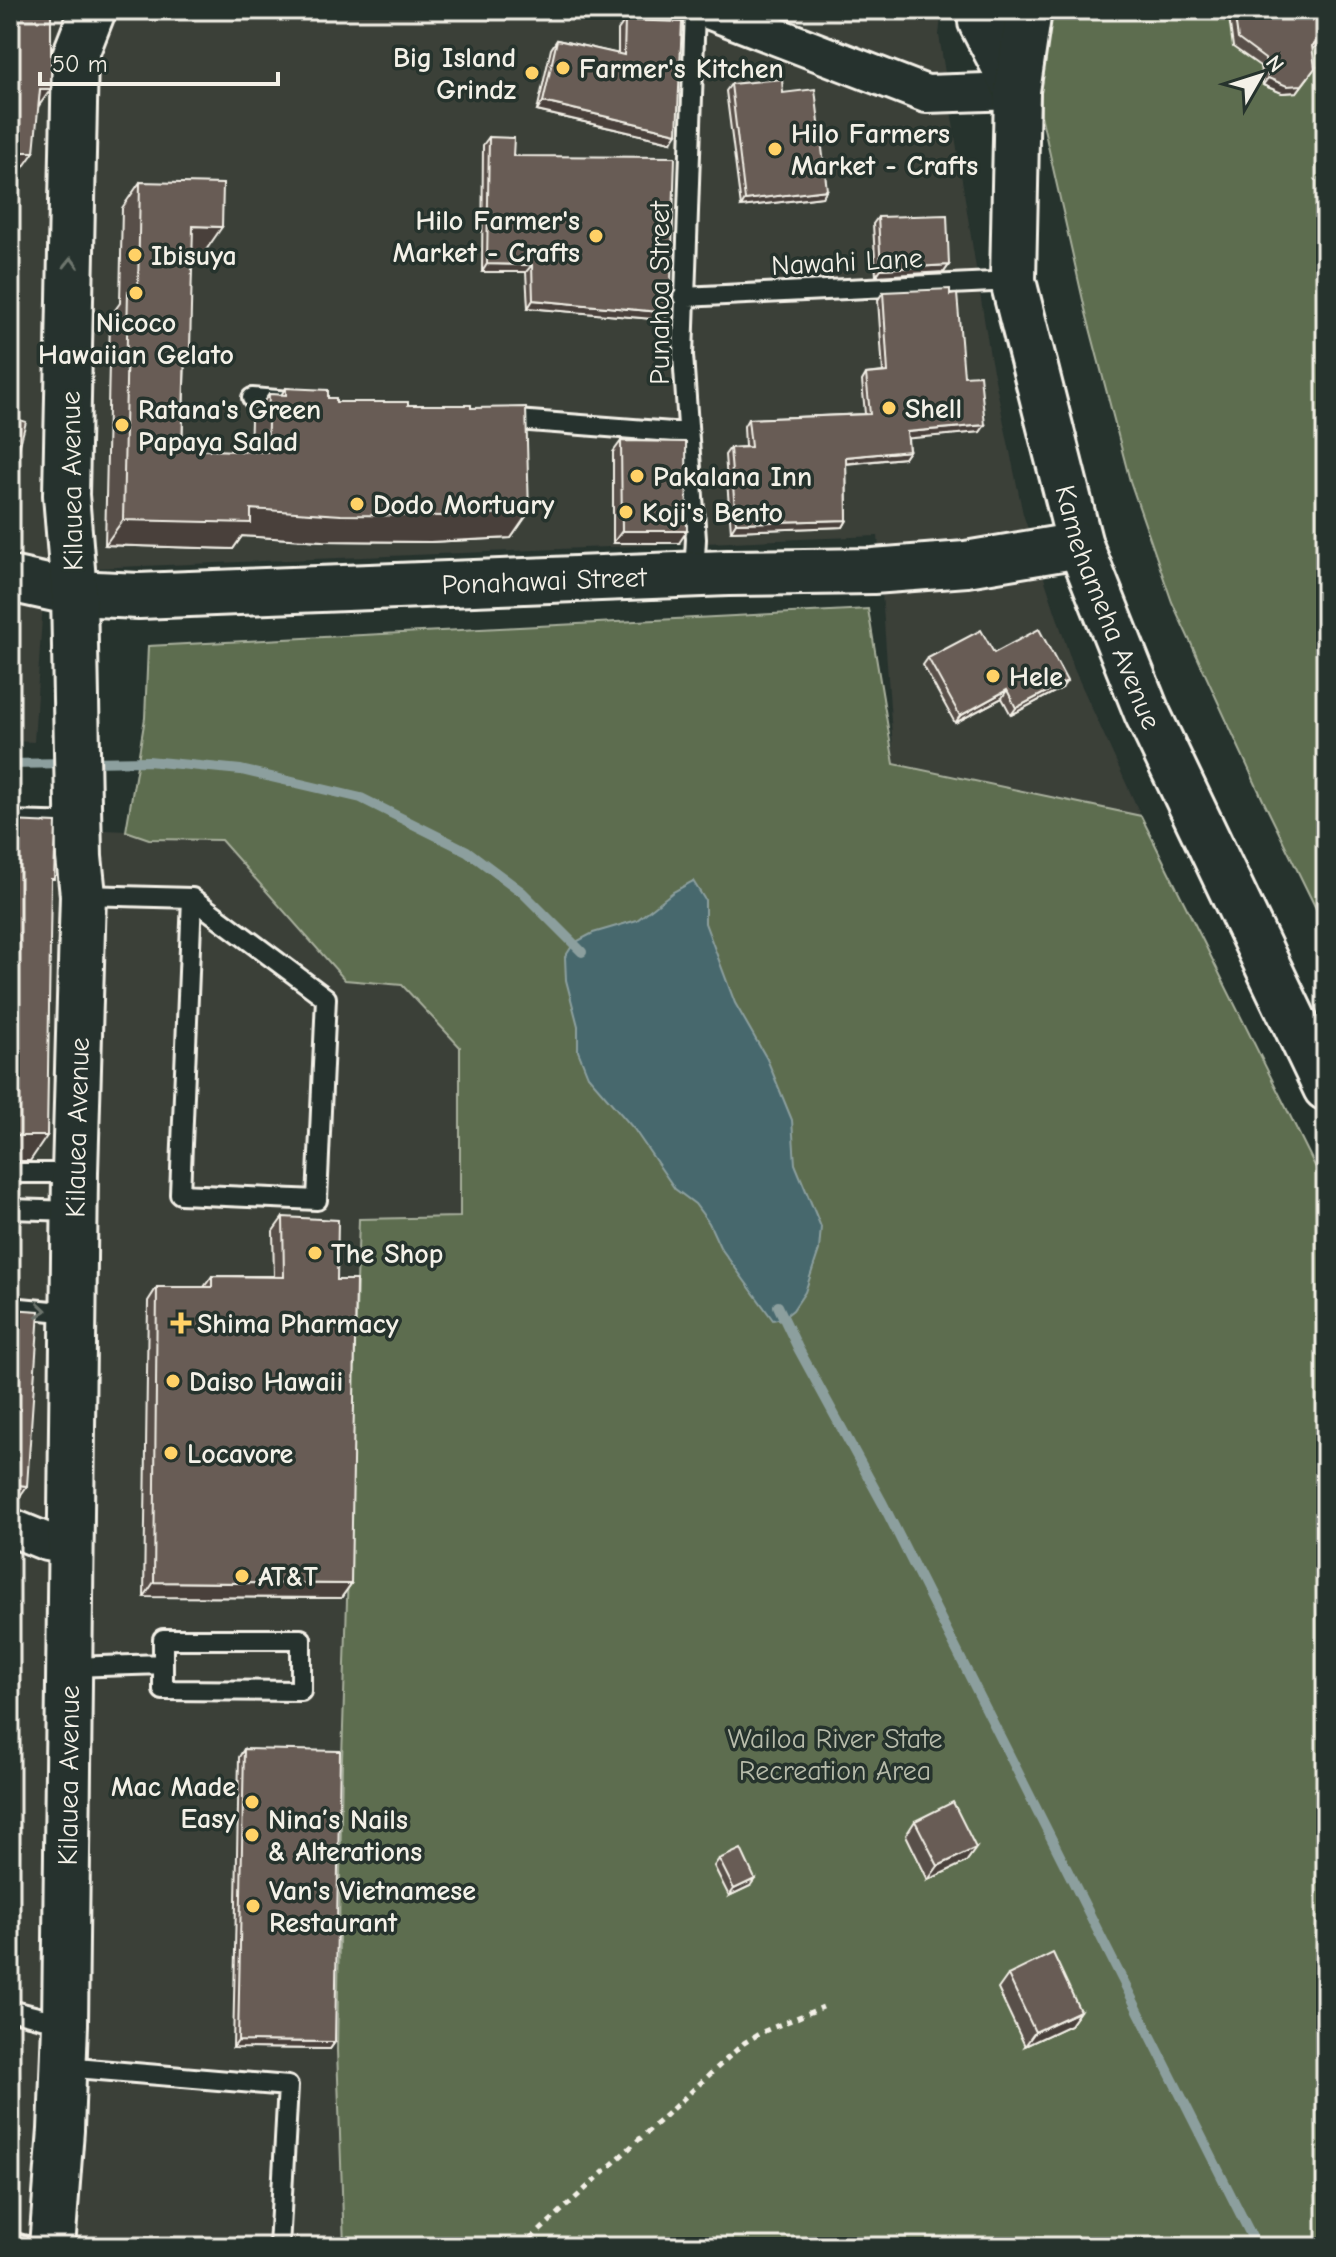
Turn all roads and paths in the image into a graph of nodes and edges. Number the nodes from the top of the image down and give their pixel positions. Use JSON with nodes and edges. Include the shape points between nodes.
{"nodes":[{"id":1,"x":72,"y":10,"type":"edge"},
{"id":2,"x":93,"y":10,"type":"edge"},
{"id":3,"x":695,"y":10,"type":"edge"},
{"id":4,"x":708,"y":10,"type":"edge"},
{"id":5,"x":981,"y":10,"type":"edge"},
{"id":6,"x":1029,"y":10,"type":"edge"},
{"id":7,"x":75,"y":56,"type":"junction"},
{"id":8,"x":1017,"y":91,"type":"junction"},
{"id":9,"x":1013,"y":281,"type":"junction"},
{"id":10,"x":683,"y":297,"type":"junction"},
{"id":11,"x":252,"y":398,"type":"dead end"},
{"id":12,"x":314,"y":403,"type":"edge"},
{"id":13,"x":486,"y":418,"type":"edge"},
{"id":14,"x":688,"y":432,"type":"junction"},
{"id":15,"x":1080,"y":545,"type":"junction"},
{"id":16,"x":694,"y":576,"type":"junction"},
{"id":17,"x":10,"y":579,"type":"edge"},
{"id":18,"x":74,"y":593,"type":"junction"},
{"id":19,"x":78,"y":812,"type":"junction"},
{"id":20,"x":10,"y":821,"type":"edge"},
{"id":21,"x":83,"y":895,"type":"junction"},
{"id":22,"x":192,"y":898,"type":"junction"},
{"id":23,"x":1326,"y":1088,"type":"edge"},
{"id":24,"x":10,"y":1173,"type":"edge"},
{"id":25,"x":74,"y":1192,"type":"junction"},
{"id":26,"x":10,"y":1209,"type":"edge"},
{"id":27,"x":10,"y":1307,"type":"edge"},
{"id":28,"x":73,"y":1313,"type":"junction"},
{"id":29,"x":10,"y":1527,"type":"edge"},
{"id":30,"x":70,"y":1546,"type":"junction"},
{"id":31,"x":163,"y":1664,"type":"junction"},
{"id":32,"x":69,"y":1667,"type":"junction"},
{"id":33,"x":823,"y":2007,"type":"dead end"},
{"id":34,"x":10,"y":2010,"type":"edge"},
{"id":35,"x":65,"y":2045,"type":"junction"},
{"id":36,"x":10,"y":2242,"type":"edge"},
{"id":37,"x":30,"y":2247,"type":"edge"},
{"id":38,"x":52,"y":2247,"type":"edge"},
{"id":39,"x":279,"y":2247,"type":"edge"},
{"id":40,"x":522,"y":2247,"type":"edge"}],
"edges":[{"from":1,"to":7,"type":"street","name":"Kilauea Avenue"},
{"from":2,"to":7,"type":"street"},
{"from":3,"to":10,"type":"lane","name":"Punahoa Street"},
{"from":4,"to":8,"type":"street","via":[[926,94]]},
{"from":5,"to":8,"type":"street","name":"Kamehameha Avenue","via":[[981,22]]},
{"from":6,"to":8,"type":"street","name":"Kamehameha Avenue"},
{"from":18,"to":7,"type":"street","name":"Kilauea Avenue","one_way":true,"via":[[66,495]]},
{"from":8,"to":9,"type":"street","name":"Kamehameha Avenue"},
{"from":9,"to":10,"type":"lane","name":"Nawahi Lane"},
{"from":9,"to":15,"type":"street","name":"Kamehameha Avenue"},
{"from":10,"to":14,"type":"lane","name":"Punahoa Street"},
{"from":11,"to":12,"type":"lane"},
{"from":13,"to":14,"type":"lane"},
{"from":14,"to":16,"type":"lane","name":"Punahoa Street"},
{"from":15,"to":16,"type":"street","name":"Ponahawai Street","via":[[950,565]]},
{"from":15,"to":23,"type":"street","name":"Kamehameha Avenue","via":[[1147,713]]},
{"from":16,"to":18,"type":"street","name":"Ponahawai Street","via":[[155,596]]},
{"from":17,"to":18,"type":"street","name":"Ponahawai Street"},
{"from":18,"to":19,"type":"street","name":"Kilauea Avenue"},
{"from":19,"to":20,"type":"lane"},
{"from":19,"to":21,"type":"street","name":"Kilauea Avenue"},
{"from":21,"to":22,"type":"lane"},
{"from":21,"to":25,"type":"street","name":"Kilauea Avenue"},
{"from":22,"to":22,"type":"lane","via":[[180,1194],[317,1200],[326,998]]},
{"from":24,"to":25,"type":"lane"},
{"from":25,"to":26,"type":"lane"},
{"from":25,"to":28,"type":"street","name":"Kilauea Avenue"},
{"from":27,"to":28,"type":"lane","one_way":true},
{"from":28,"to":30,"type":"street","name":"Kilauea Avenue"},
{"from":29,"to":30,"type":"street"},
{"from":30,"to":32,"type":"street","name":"Kilauea Avenue"},
{"from":31,"to":31,"type":"lane","via":[[163,1639],[301,1639],[301,1691],[163,1690]]},
{"from":31,"to":32,"type":"lane"},
{"from":32,"to":35,"type":"street","name":"Kilauea Avenue"},
{"from":33,"to":40,"type":"path","via":[[744,2043]]},
{"from":34,"to":35,"type":"lane"},
{"from":35,"to":38,"type":"street","name":"Kilauea Avenue"},
{"from":35,"to":39,"type":"lane","via":[[288,2086]]},
{"from":36,"to":37,"type":"lane"}]}
